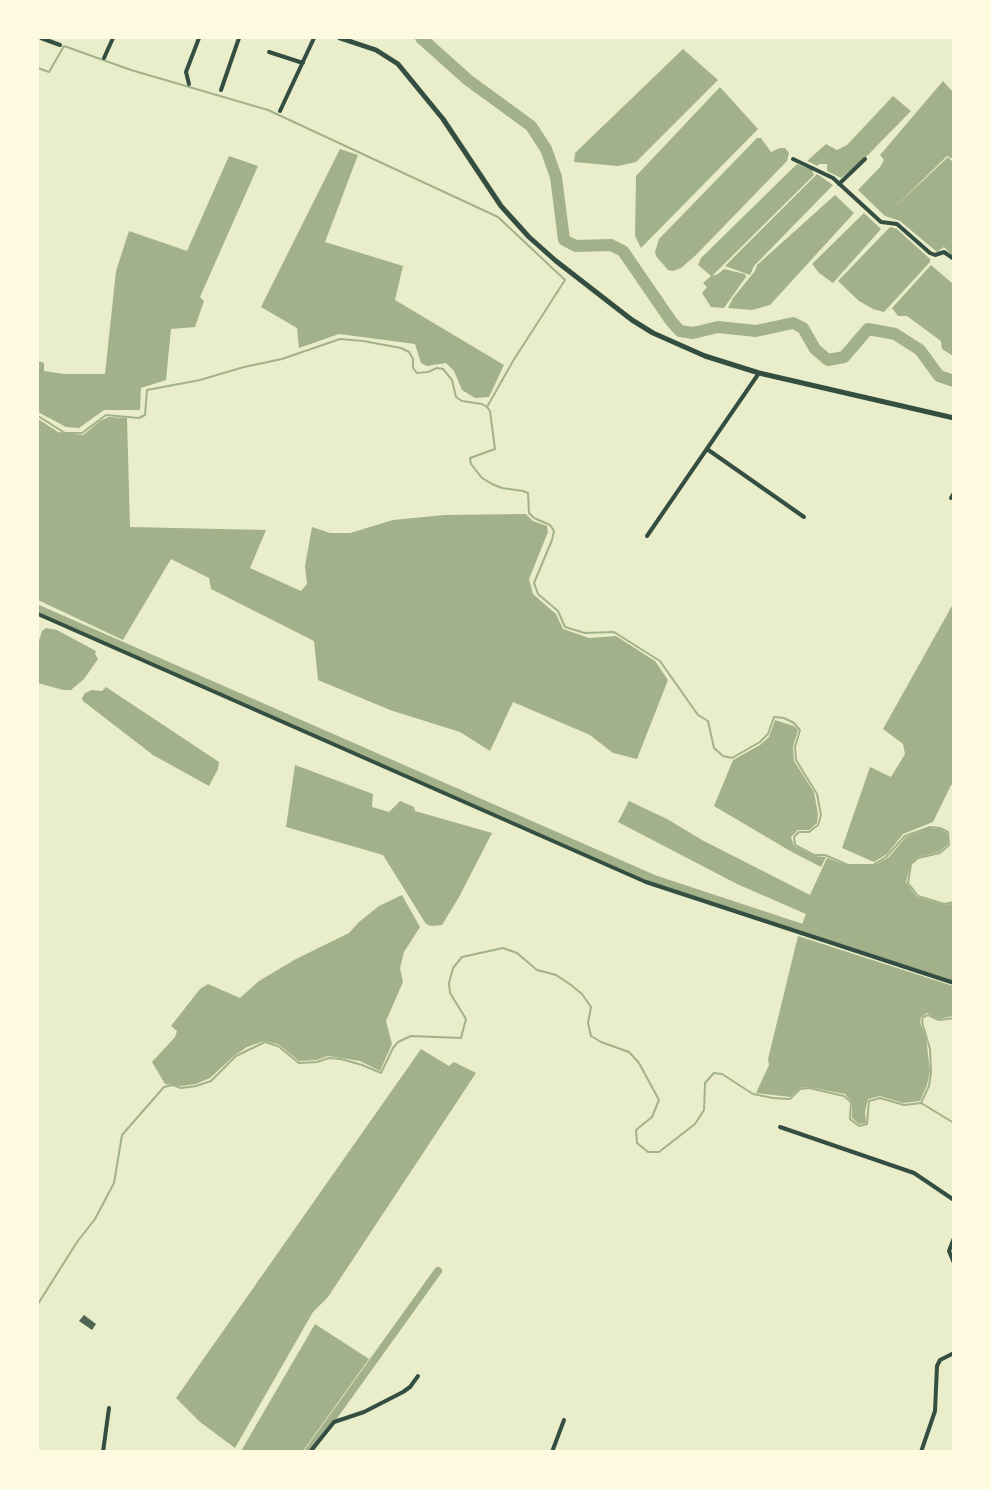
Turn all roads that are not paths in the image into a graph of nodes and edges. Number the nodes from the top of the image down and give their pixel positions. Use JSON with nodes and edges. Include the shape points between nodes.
{"nodes":[{"id":1,"x":41,"y":38,"type":"edge"},
{"id":2,"x":113,"y":38,"type":"edge"},
{"id":3,"x":199,"y":38,"type":"edge"},
{"id":4,"x":239,"y":38,"type":"edge"},
{"id":5,"x":314,"y":38,"type":"edge"},
{"id":6,"x":340,"y":38,"type":"edge"},
{"id":7,"x":60,"y":45,"type":"dead end"},
{"id":8,"x":269,"y":52,"type":"dead end"},
{"id":9,"x":104,"y":58,"type":"dead end"},
{"id":10,"x":303,"y":63,"type":"junction"},
{"id":11,"x":189,"y":84,"type":"dead end"},
{"id":12,"x":221,"y":90,"type":"dead end"},
{"id":13,"x":280,"y":111,"type":"dead end"},
{"id":14,"x":793,"y":159,"type":"dead end"},
{"id":15,"x":866,"y":159,"type":"dead end"},
{"id":16,"x":839,"y":184,"type":"junction"},
{"id":17,"x":954,"y":259,"type":"edge"},
{"id":18,"x":759,"y":373,"type":"junction"},
{"id":19,"x":954,"y":418,"type":"edge"},
{"id":20,"x":707,"y":449,"type":"junction"},
{"id":21,"x":804,"y":517,"type":"dead end"},
{"id":22,"x":647,"y":536,"type":"dead end"},
{"id":23,"x":38,"y":614,"type":"edge"},
{"id":24,"x":954,"y":984,"type":"edge"},
{"id":25,"x":780,"y":1127,"type":"dead end"},
{"id":26,"x":954,"y":1200,"type":"edge"},
{"id":27,"x":954,"y":1238,"type":"edge"},
{"id":28,"x":954,"y":1263,"type":"edge"},
{"id":29,"x":954,"y":1353,"type":"edge"},
{"id":30,"x":418,"y":1376,"type":"dead end"},
{"id":31,"x":109,"y":1408,"type":"dead end"},
{"id":32,"x":564,"y":1420,"type":"dead end"},
{"id":33,"x":103,"y":1452,"type":"edge"},
{"id":34,"x":310,"y":1452,"type":"edge"},
{"id":35,"x":552,"y":1452,"type":"edge"},
{"id":36,"x":921,"y":1452,"type":"edge"}],
"edges":[{"from":1,"to":7,"type":"street"},
{"from":2,"to":9,"type":"street"},
{"from":3,"to":11,"type":"street","via":[[186,72]]},
{"from":4,"to":12,"type":"street"},
{"from":5,"to":10,"type":"street"},
{"from":6,"to":18,"type":"street","via":[[376,50],[398,64],[443,119],[501,206],[529,237],[576,277],[653,333],[705,356]]},
{"from":8,"to":10,"type":"street"},
{"from":10,"to":13,"type":"street"},
{"from":14,"to":16,"type":"street"},
{"from":15,"to":16,"type":"street"},
{"from":16,"to":17,"type":"street","via":[[880,222],[897,224],[933,255],[944,252]]},
{"from":18,"to":19,"type":"street"},
{"from":18,"to":20,"type":"street"},
{"from":20,"to":21,"type":"street"},
{"from":20,"to":22,"type":"street"},
{"from":23,"to":24,"type":"street","via":[[646,882]]},
{"from":25,"to":26,"type":"street","via":[[914,1173]]},
{"from":27,"to":28,"type":"street","via":[[949,1251]]},
{"from":29,"to":36,"type":"street","via":[[940,1360],[935,1411]]},
{"from":30,"to":34,"type":"street","via":[[403,1392],[334,1422]]},
{"from":31,"to":33,"type":"street"},
{"from":32,"to":35,"type":"street"}]}
